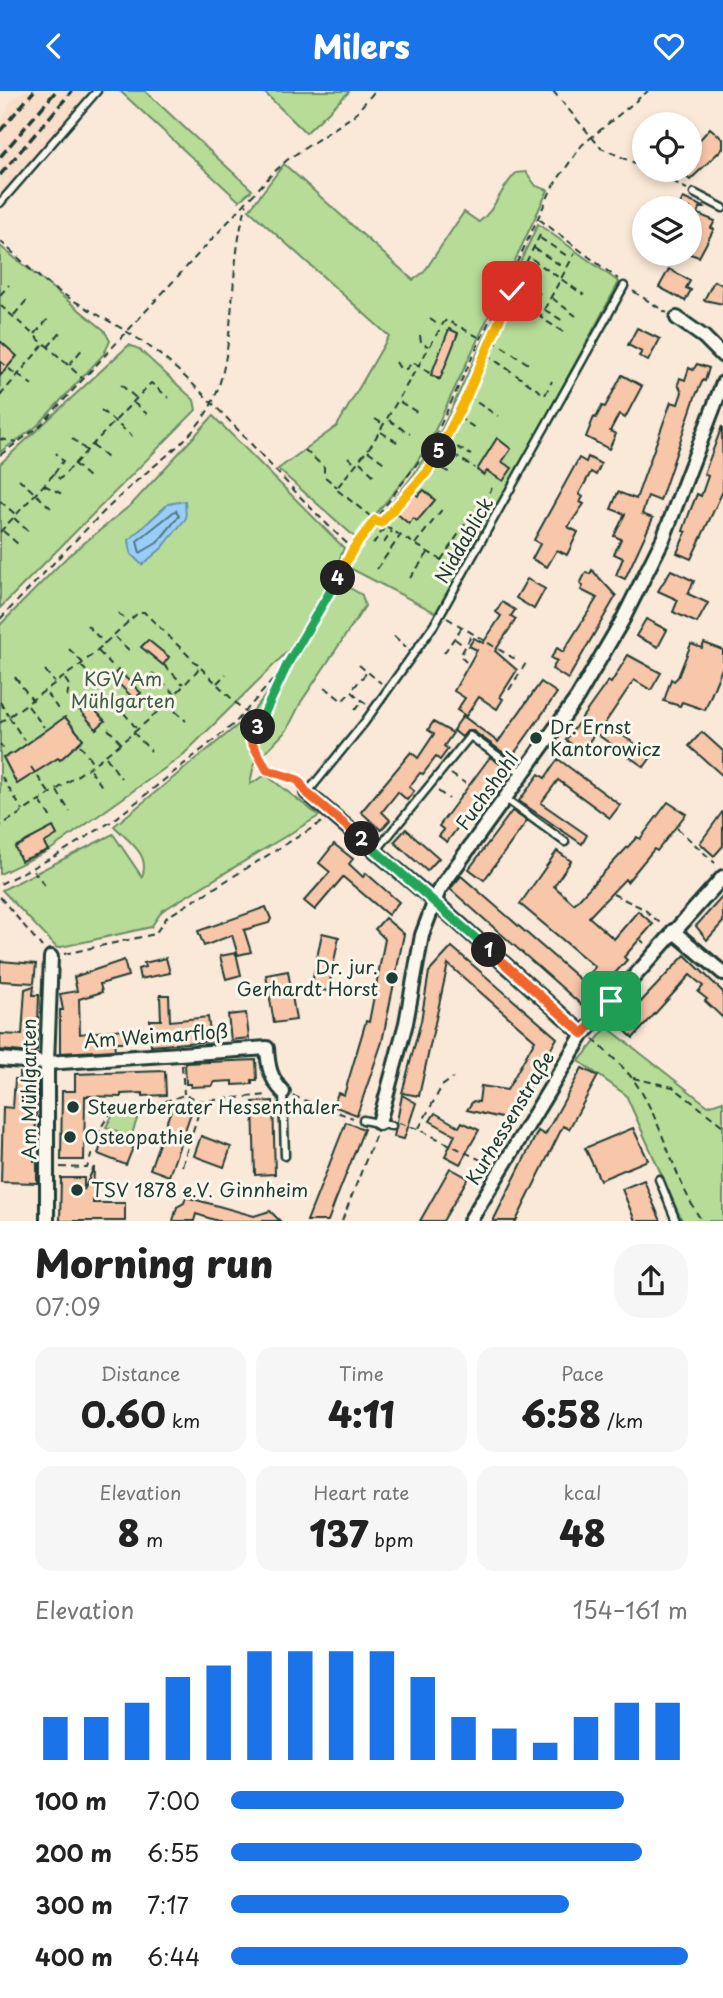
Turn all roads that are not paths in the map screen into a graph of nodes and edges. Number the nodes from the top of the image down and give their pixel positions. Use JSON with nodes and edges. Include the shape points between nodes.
{"nodes":[{"id":1,"x":97,"y":91,"type":"edge"},
{"id":2,"x":694,"y":193,"type":"road end"},
{"id":3,"x":0,"y":203,"type":"edge"},
{"id":4,"x":723,"y":208,"type":"edge"},
{"id":5,"x":624,"y":285,"type":"road end"},
{"id":6,"x":677,"y":319,"type":"road end"},
{"id":7,"x":723,"y":356,"type":"edge"},
{"id":8,"x":723,"y":383,"type":"edge"},
{"id":9,"x":523,"y":774,"type":"junction"},
{"id":10,"x":307,"y":793,"type":"joint"},
{"id":11,"x":506,"y":799,"type":"junction"},
{"id":12,"x":565,"y":842,"type":"dead end"},
{"id":13,"x":376,"y":851,"type":"junction"},
{"id":14,"x":723,"y":877,"type":"edge"},
{"id":15,"x":434,"y":901,"type":"junction"},
{"id":16,"x":673,"y":931,"type":"junction"},
{"id":17,"x":51,"y":957,"type":"road end"},
{"id":18,"x":723,"y":973,"type":"edge"},
{"id":19,"x":587,"y":1036,"type":"junction"},
{"id":20,"x":0,"y":1059,"type":"edge"},
{"id":21,"x":47,"y":1063,"type":"junction"},
{"id":22,"x":282,"y":1091,"type":"joint"},
{"id":23,"x":363,"y":1120,"type":"dead end"},
{"id":24,"x":382,"y":1128,"type":"joint"},
{"id":25,"x":285,"y":1156,"type":"dead end"},
{"id":26,"x":659,"y":1179,"type":"dead end"},
{"id":27,"x":47,"y":1221,"type":"edge"},
{"id":28,"x":470,"y":1221,"type":"edge"},
{"id":29,"x":676,"y":1221,"type":"edge"}],
"edges":[{"from":1,"to":3,"type":"lane"},
{"from":2,"to":4,"type":"lane"},
{"from":5,"to":10,"type":"lane","name":"Niddablick","via":[[440,614]]},
{"from":6,"to":7,"type":"street"},
{"from":8,"to":9,"type":"street","name":"Fuchshohl","via":[[663,540],[622,621],[577,698]]},
{"from":9,"to":11,"type":"street","name":"Fuchshohl"},
{"from":9,"to":13,"type":"lane","via":[[470,736]]},
{"from":10,"to":13,"type":"street"},
{"from":11,"to":12,"type":"lane"},
{"from":11,"to":15,"type":"street","name":"Fuchshohl"},
{"from":13,"to":15,"type":"street"},
{"from":14,"to":16,"type":"street","name":"Kurhessenstraße"},
{"from":15,"to":19,"type":"street"},
{"from":15,"to":24,"type":"street","name":"Fuchshohl","via":[[422,935]]},
{"from":16,"to":18,"type":"street"},
{"from":16,"to":19,"type":"street","name":"Kurhessenstraße"},
{"from":17,"to":21,"type":"street","name":"Am Mühlgarten"},
{"from":19,"to":28,"type":"street","name":"Kurhessenstraße"},
{"from":20,"to":21,"type":"street","name":"Am Weimarfloß"},
{"from":21,"to":22,"type":"street","name":"Am Weimarfloß","via":[[267,1048],[268,1065]]},
{"from":21,"to":27,"type":"street","name":"Am Mühlgarten"},
{"from":22,"to":25,"type":"lane"},
{"from":23,"to":24,"type":"lane"},
{"from":26,"to":29,"type":"lane"}]}
